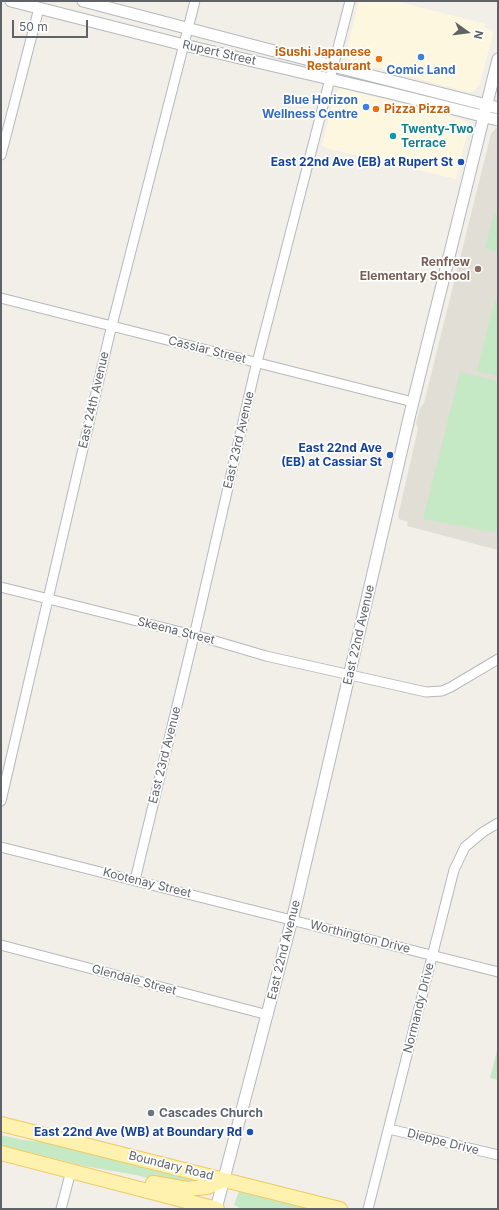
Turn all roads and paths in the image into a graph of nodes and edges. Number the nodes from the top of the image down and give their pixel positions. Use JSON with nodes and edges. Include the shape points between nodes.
{"nodes":[{"id":1,"x":11,"y":1,"type":"edge"},
{"id":2,"x":83,"y":1,"type":"edge"},
{"id":3,"x":195,"y":1,"type":"edge"},
{"id":4,"x":350,"y":1,"type":"edge"},
{"id":5,"x":39,"y":8,"type":"junction"},
{"id":6,"x":188,"y":29,"type":"junction"},
{"id":7,"x":184,"y":45,"type":"junction"},
{"id":8,"x":498,"y":60,"type":"edge"},
{"id":9,"x":334,"y":66,"type":"junction"},
{"id":10,"x":330,"y":79,"type":"junction"},
{"id":11,"x":486,"y":105,"type":"junction"},
{"id":12,"x":498,"y":108,"type":"edge"},
{"id":13,"x":483,"y":116,"type":"junction"},
{"id":14,"x":498,"y":120,"type":"edge"},
{"id":15,"x":1,"y":155,"type":"edge"},
{"id":16,"x":1,"y":298,"type":"edge"},
{"id":17,"x":111,"y":326,"type":"junction"},
{"id":18,"x":257,"y":363,"type":"junction"},
{"id":19,"x":413,"y":402,"type":"junction"},
{"id":20,"x":1,"y":587,"type":"edge"},
{"id":21,"x":48,"y":599,"type":"junction"},
{"id":22,"x":194,"y":635,"type":"junction"},
{"id":23,"x":498,"y":659,"type":"edge"},
{"id":24,"x":350,"y":675,"type":"junction"},
{"id":25,"x":1,"y":801,"type":"edge"},
{"id":26,"x":498,"y":824,"type":"edge"},
{"id":27,"x":1,"y":846,"type":"edge"},
{"id":28,"x":136,"y":880,"type":"junction"},
{"id":29,"x":292,"y":920,"type":"junction"},
{"id":30,"x":1,"y":945,"type":"edge"},
{"id":31,"x":432,"y":955,"type":"junction"},
{"id":32,"x":498,"y":972,"type":"edge"},
{"id":33,"x":268,"y":1015,"type":"junction"},
{"id":34,"x":1,"y":1124,"type":"edge"},
{"id":35,"x":389,"y":1128,"type":"junction"},
{"id":36,"x":1,"y":1153,"type":"edge"},
{"id":37,"x":498,"y":1155,"type":"edge"},
{"id":38,"x":71,"y":1170,"type":"junction"},
{"id":39,"x":104,"y":1179,"type":"junction"},
{"id":40,"x":224,"y":1180,"type":"junction"},
{"id":41,"x":211,"y":1208,"type":"edge"},
{"id":42,"x":61,"y":1209,"type":"edge"},
{"id":43,"x":340,"y":1209,"type":"edge"},
{"id":44,"x":368,"y":1209,"type":"edge"}],
"edges":[{"from":1,"to":5,"type":"street","name":"Rupert Street"},
{"from":2,"to":6,"type":"street","name":"Rupert Street"},
{"from":3,"to":6,"type":"street","name":"East 24th Avenue"},
{"from":4,"to":9,"type":"street","name":"East 23rd Avenue"},
{"from":5,"to":7,"type":"street","name":"Rupert Street"},
{"from":5,"to":15,"type":"street"},
{"from":6,"to":7,"type":"street","name":"East 24th Avenue"},
{"from":6,"to":9,"type":"street","name":"Rupert Street"},
{"from":7,"to":10,"type":"street","name":"Rupert Street"},
{"from":7,"to":17,"type":"street","name":"East 24th Avenue"},
{"from":8,"to":11,"type":"street","name":"East 22nd Avenue"},
{"from":9,"to":10,"type":"street","name":"East 23rd Avenue"},
{"from":9,"to":11,"type":"street","name":"Rupert Street"},
{"from":10,"to":13,"type":"street","name":"Rupert Street"},
{"from":10,"to":18,"type":"street","name":"East 23rd Avenue"},
{"from":11,"to":12,"type":"street","name":"Rupert Street"},
{"from":11,"to":13,"type":"street","name":"East 22nd Avenue"},
{"from":13,"to":14,"type":"street","name":"Rupert Street"},
{"from":13,"to":19,"type":"street","name":"East 22nd Avenue"},
{"from":16,"to":17,"type":"street","name":"Cassiar Street"},
{"from":17,"to":18,"type":"street","name":"Cassiar Street"},
{"from":17,"to":21,"type":"street","name":"East 24th Avenue"},
{"from":18,"to":19,"type":"street","name":"Cassiar Street"},
{"from":18,"to":22,"type":"street","name":"East 23rd Avenue"},
{"from":19,"to":24,"type":"street","name":"East 22nd Avenue"},
{"from":20,"to":21,"type":"street","name":"Skeena Street"},
{"from":21,"to":22,"type":"street","name":"Skeena Street"},
{"from":21,"to":25,"type":"street","name":"East 24th Avenue"},
{"from":22,"to":24,"type":"street","name":"Skeena Street","via":[[266,656]]},
{"from":22,"to":28,"type":"street","name":"East 23rd Avenue"},
{"from":23,"to":24,"type":"street","name":"Skeena Street","via":[[451,688],[434,693]]},
{"from":24,"to":29,"type":"street","name":"East 22nd Avenue"},
{"from":26,"to":31,"type":"street","name":"Normandy Drive","via":[[483,832],[465,847],[454,870]]},
{"from":27,"to":28,"type":"street","name":"Kootenay Street"},
{"from":28,"to":29,"type":"street","name":"Kootenay Street"},
{"from":29,"to":31,"type":"street","name":"Worthington Drive"},
{"from":29,"to":33,"type":"street","name":"East 22nd Avenue"},
{"from":30,"to":33,"type":"street","name":"Glendale Street"},
{"from":31,"to":32,"type":"street","name":"Worthington Drive"},
{"from":31,"to":35,"type":"street","name":"Normandy Drive"},
{"from":33,"to":40,"type":"street","name":"East 22nd Avenue"},
{"from":34,"to":40,"type":"main road","name":"Boundary Road"},
{"from":35,"to":37,"type":"street","name":"Dieppe Drive"},
{"from":35,"to":44,"type":"street","name":"Normandy Drive"},
{"from":36,"to":38,"type":"main road"},
{"from":38,"to":39,"type":"main road"},
{"from":38,"to":42,"type":"street"},
{"from":39,"to":40,"type":"main road","via":[[129,1176],[187,1190],[207,1187]]},
{"from":39,"to":41,"type":"main road"},
{"from":40,"to":41,"type":"street","name":"East 22nd Avenue"},
{"from":40,"to":43,"type":"main road","name":"Boundary Road"}]}
